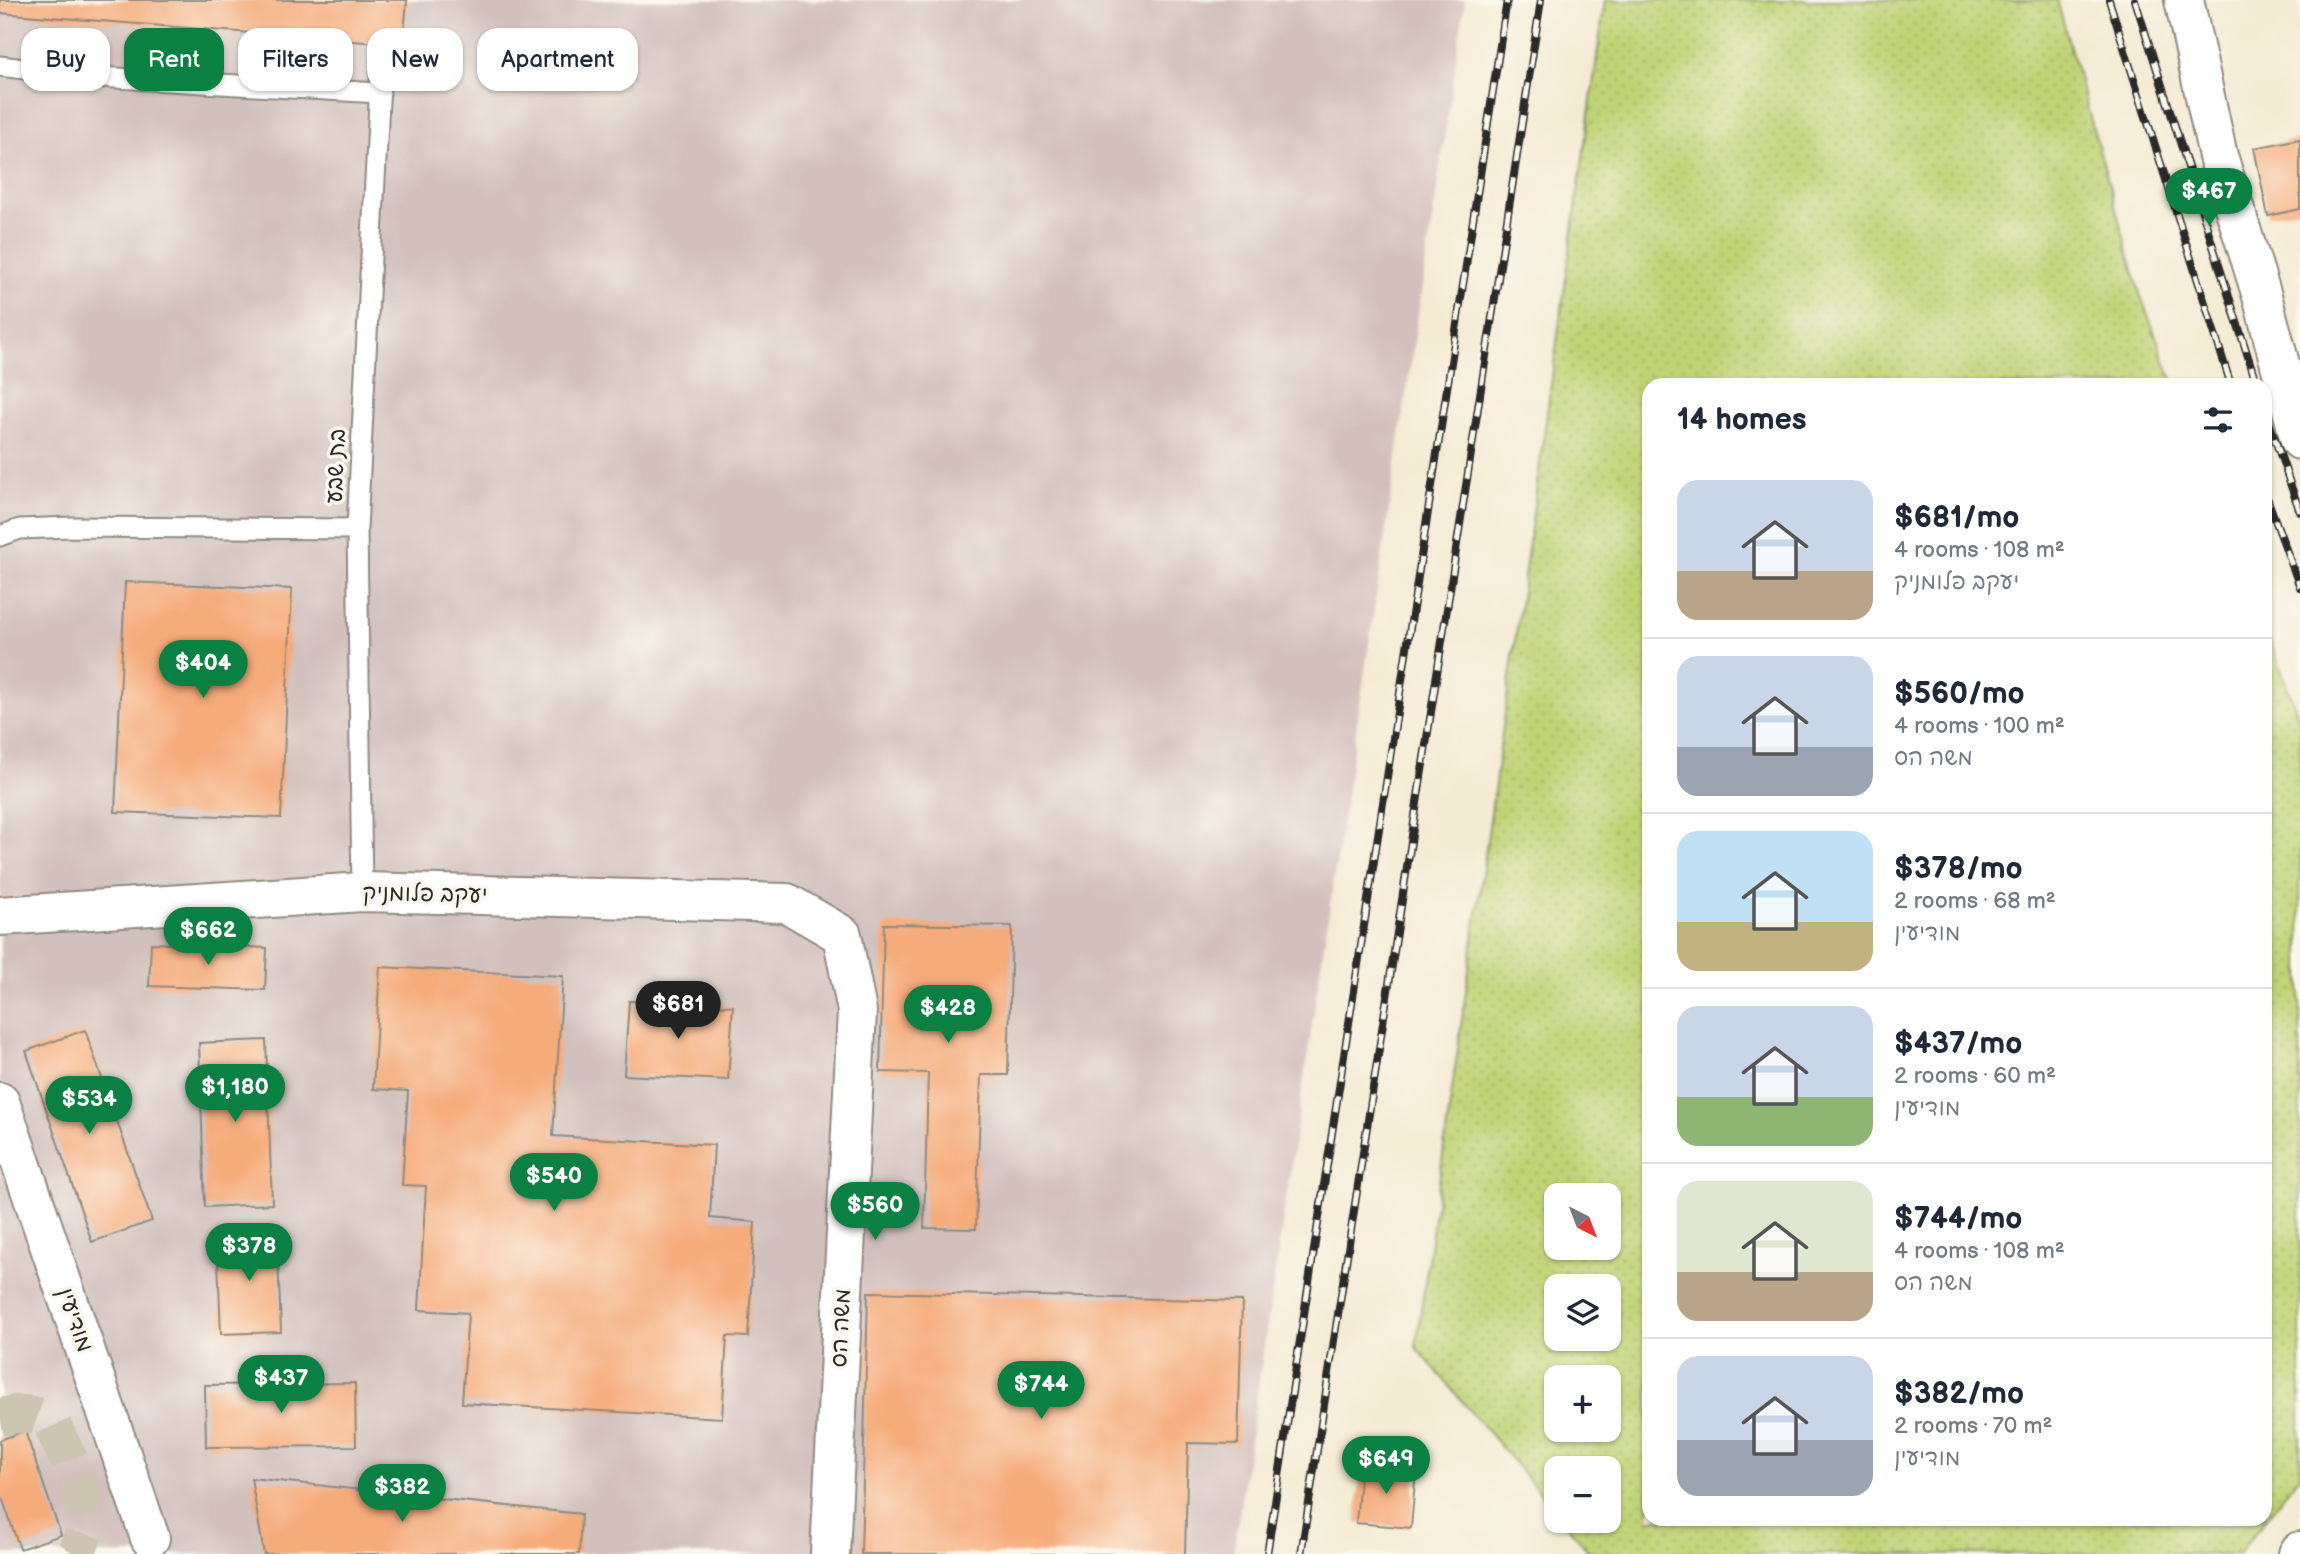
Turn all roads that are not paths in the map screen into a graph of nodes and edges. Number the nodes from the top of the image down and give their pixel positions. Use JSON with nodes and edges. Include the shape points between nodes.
{"nodes":[{"id":1,"x":2184,"y":0,"type":"edge"},
{"id":2,"x":0,"y":66,"type":"edge"},
{"id":3,"x":380,"y":93,"type":"joint"},
{"id":4,"x":2300,"y":439,"type":"edge"},
{"id":5,"x":357,"y":529,"type":"junction"},
{"id":6,"x":0,"y":536,"type":"edge"},
{"id":7,"x":362,"y":892,"type":"junction"},
{"id":8,"x":0,"y":916,"type":"edge"},
{"id":9,"x":842,"y":935,"type":"joint"},
{"id":10,"x":0,"y":1102,"type":"edge"},
{"id":11,"x":150,"y":1538,"type":"dead end"},
{"id":12,"x":830,"y":1554,"type":"edge"}],
"edges":[{"from":1,"to":4,"type":"street","via":[[2218,156]]},
{"from":2,"to":3,"type":"lane","via":[[81,76]]},
{"from":3,"to":5,"type":"lane","name":"בת שבע"},
{"from":5,"to":6,"type":"lane","via":[[71,527],[20,529]]},
{"from":5,"to":7,"type":"lane","name":"בת שבע"},
{"from":7,"to":8,"type":"street","name":"יעקב פלומניק"},
{"from":7,"to":9,"type":"street","name":"יעקב פלומניק","via":[[787,903]]},
{"from":9,"to":12,"type":"street","name":"משה הס","via":[[857,1011]]},
{"from":10,"to":11,"type":"street","name":"מודיעין"}]}
